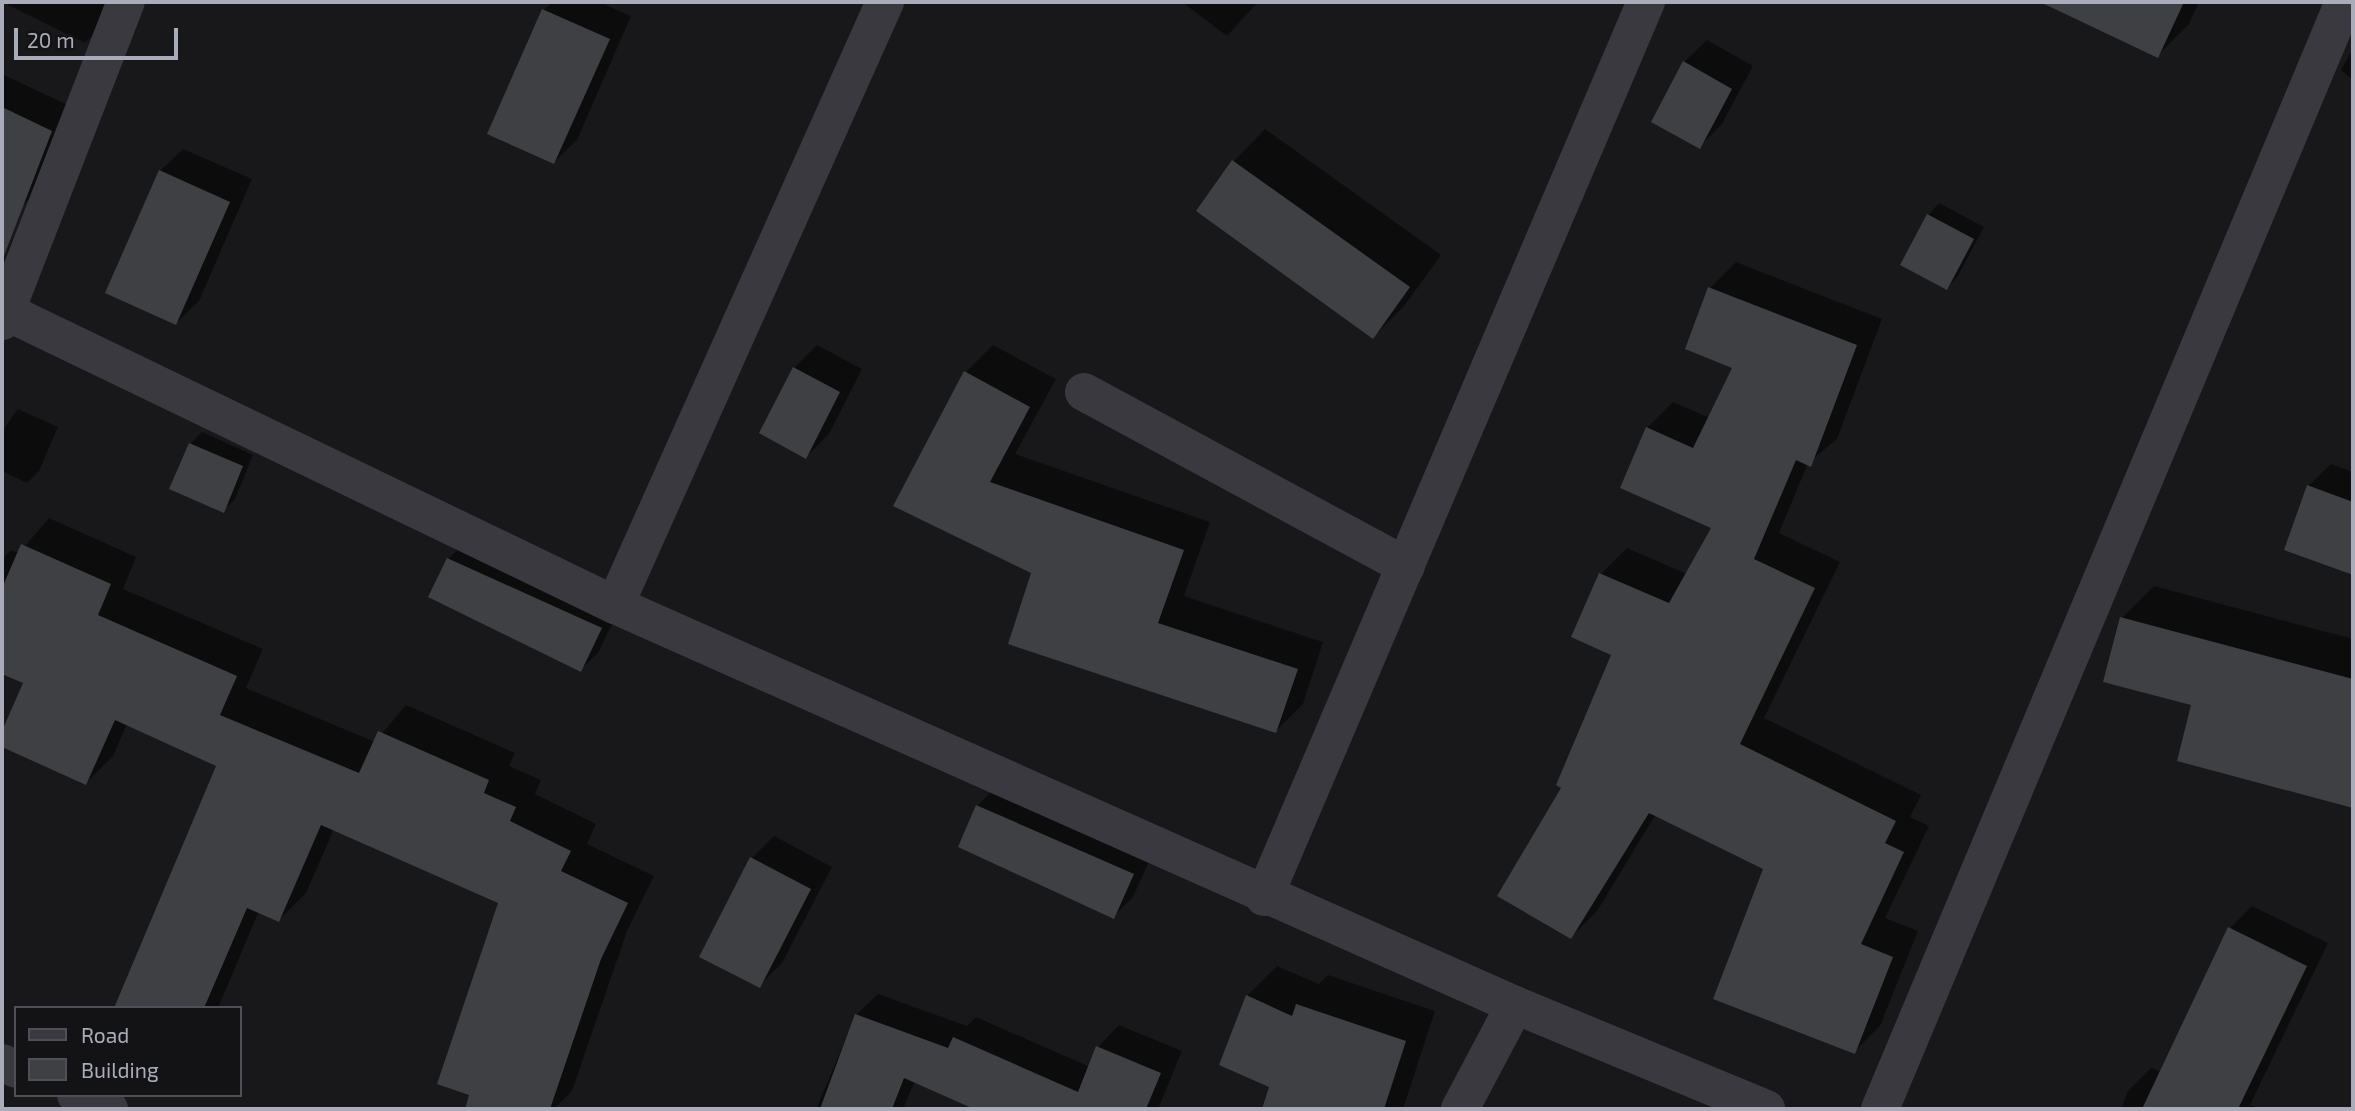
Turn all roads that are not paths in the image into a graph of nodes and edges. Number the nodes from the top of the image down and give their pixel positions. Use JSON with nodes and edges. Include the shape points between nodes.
{"nodes":[{"id":1,"x":127,"y":2,"type":"edge"},
{"id":2,"x":885,"y":2,"type":"edge"},
{"id":3,"x":1646,"y":2,"type":"edge"},
{"id":4,"x":2344,"y":2,"type":"edge"},
{"id":5,"x":4,"y":316,"type":"edge"},
{"id":6,"x":1084,"y":392,"type":"dead end"},
{"id":7,"x":1406,"y":566,"type":"junction"},
{"id":8,"x":615,"y":606,"type":"junction"},
{"id":9,"x":1264,"y":897,"type":"junction"},
{"id":10,"x":1515,"y":1005,"type":"junction"},
{"id":11,"x":81,"y":1097,"type":"edge"},
{"id":12,"x":109,"y":1109,"type":"edge"},
{"id":13,"x":1460,"y":1109,"type":"edge"},
{"id":14,"x":1766,"y":1109,"type":"edge"},
{"id":15,"x":1880,"y":1109,"type":"edge"}],
"edges":[{"from":1,"to":5,"type":"street"},
{"from":2,"to":8,"type":"street"},
{"from":3,"to":7,"type":"street"},
{"from":4,"to":15,"type":"street"},
{"from":5,"to":8,"type":"street"},
{"from":6,"to":7,"type":"street"},
{"from":7,"to":9,"type":"street"},
{"from":8,"to":9,"type":"street"},
{"from":9,"to":10,"type":"street"},
{"from":10,"to":13,"type":"street"},
{"from":10,"to":14,"type":"street"},
{"from":11,"to":12,"type":"street"}]}
